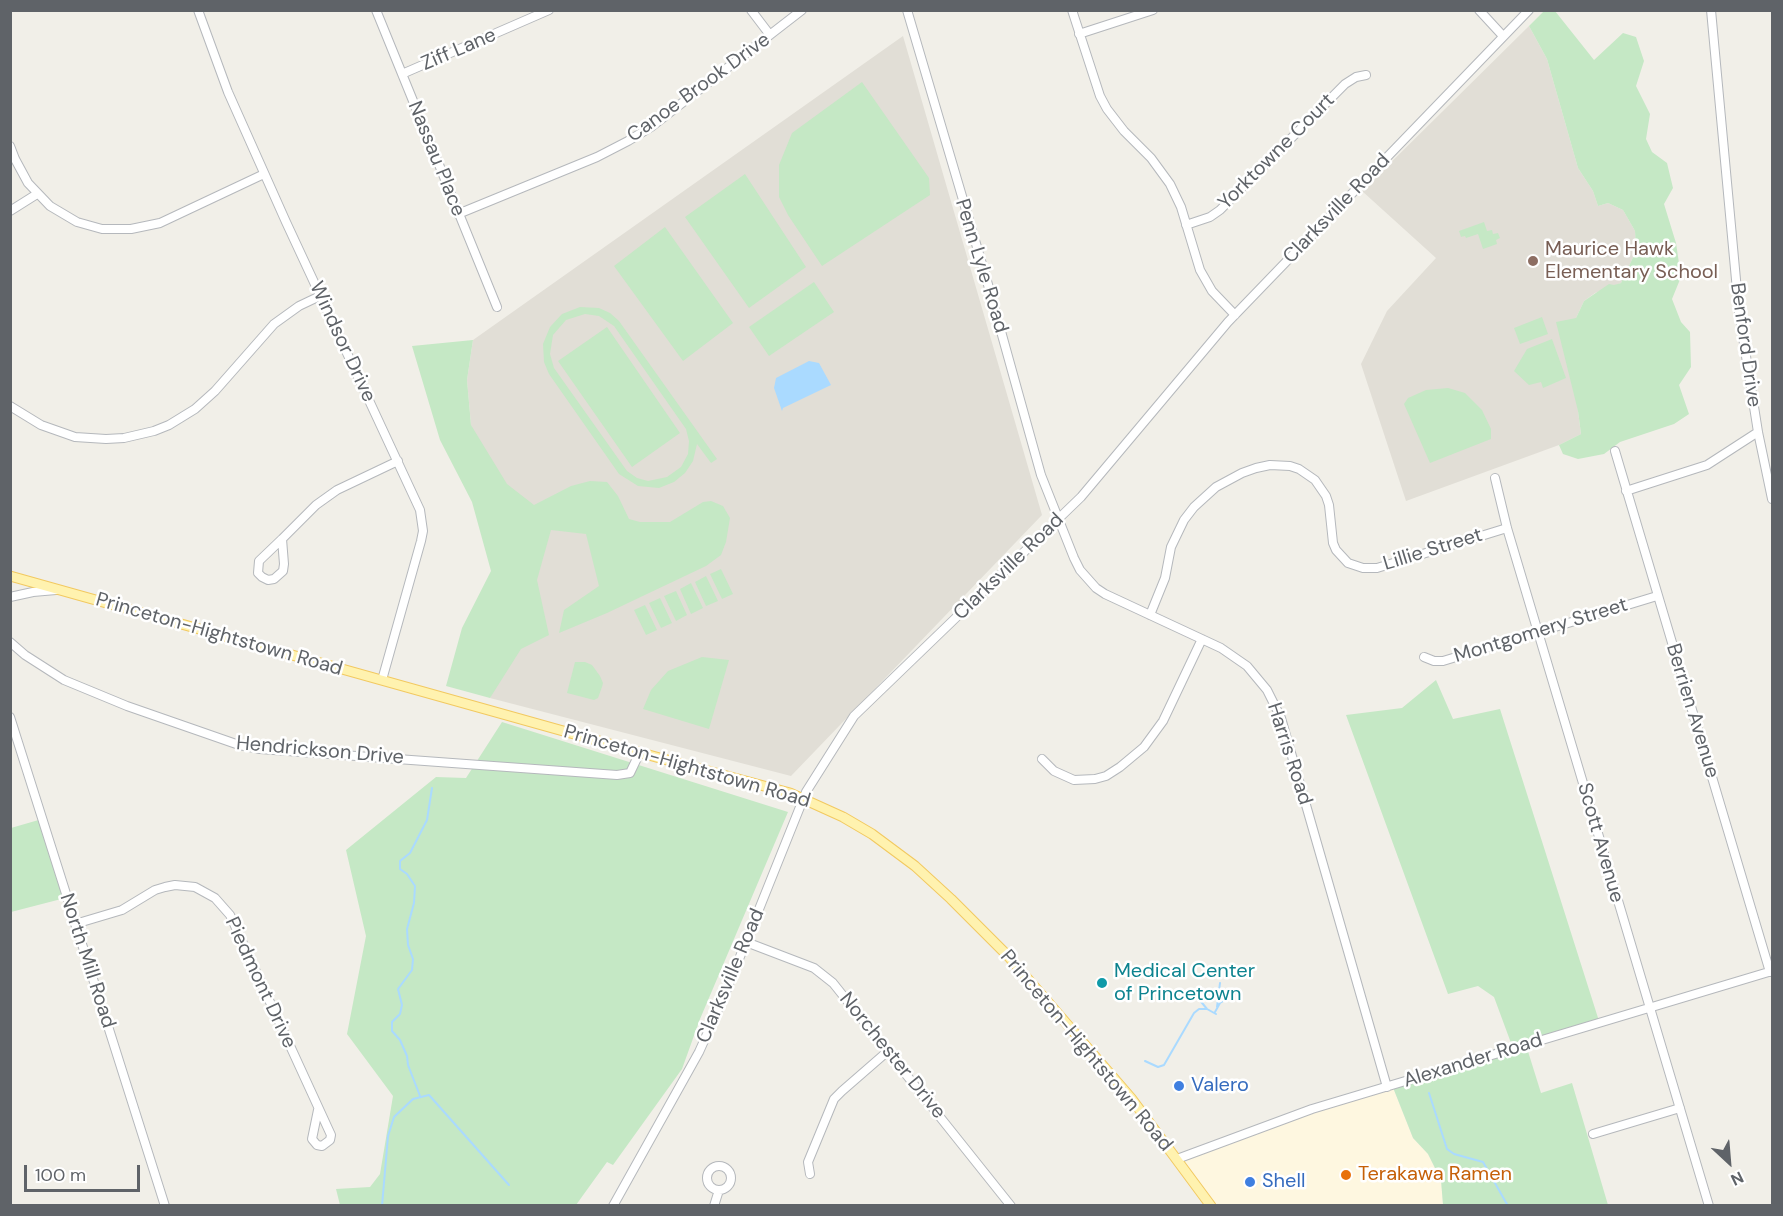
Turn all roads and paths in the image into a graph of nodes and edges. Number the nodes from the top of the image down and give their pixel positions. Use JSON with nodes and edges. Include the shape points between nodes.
{"nodes":[{"id":1,"x":209,"y":10,"type":"edge"},
{"id":2,"x":376,"y":10,"type":"edge"},
{"id":3,"x":549,"y":10,"type":"edge"},
{"id":4,"x":751,"y":10,"type":"edge"},
{"id":5,"x":802,"y":10,"type":"edge"},
{"id":6,"x":907,"y":10,"type":"edge"},
{"id":7,"x":1072,"y":10,"type":"edge"},
{"id":8,"x":1153,"y":10,"type":"edge"},
{"id":9,"x":1479,"y":10,"type":"edge"},
{"id":10,"x":1529,"y":10,"type":"edge"},
{"id":11,"x":1711,"y":10,"type":"edge"},
{"id":12,"x":199,"y":13,"type":"edge"},
{"id":13,"x":1079,"y":34,"type":"junction"},
{"id":14,"x":770,"y":35,"type":"junction"},
{"id":15,"x":1503,"y":36,"type":"junction"},
{"id":16,"x":402,"y":74,"type":"junction"},
{"id":17,"x":1366,"y":75,"type":"dead end"},
{"id":18,"x":10,"y":146,"type":"edge"},
{"id":19,"x":264,"y":174,"type":"junction"},
{"id":20,"x":37,"y":194,"type":"junction"},
{"id":21,"x":10,"y":211,"type":"edge"},
{"id":22,"x":459,"y":214,"type":"junction"},
{"id":23,"x":1186,"y":225,"type":"junction"},
{"id":24,"x":320,"y":296,"type":"junction"},
{"id":25,"x":497,"y":307,"type":"dead end"},
{"id":26,"x":1235,"y":315,"type":"junction"},
{"id":27,"x":10,"y":406,"type":"edge"},
{"id":28,"x":1758,"y":432,"type":"junction"},
{"id":29,"x":1615,"y":451,"type":"dead end"},
{"id":30,"x":398,"y":461,"type":"junction"},
{"id":31,"x":1495,"y":478,"type":"dead end"},
{"id":32,"x":1626,"y":491,"type":"junction"},
{"id":33,"x":1773,"y":499,"type":"edge"},
{"id":34,"x":1058,"y":521,"type":"junction"},
{"id":35,"x":1507,"y":528,"type":"junction"},
{"id":36,"x":282,"y":539,"type":"junction"},
{"id":37,"x":10,"y":576,"type":"edge"},
{"id":38,"x":59,"y":590,"type":"junction"},
{"id":39,"x":1657,"y":596,"type":"junction"},
{"id":40,"x":10,"y":597,"type":"edge"},
{"id":41,"x":1150,"y":615,"type":"junction"},
{"id":42,"x":1538,"y":632,"type":"junction"},
{"id":43,"x":1202,"y":639,"type":"junction"},
{"id":44,"x":10,"y":642,"type":"edge"},
{"id":45,"x":1424,"y":657,"type":"dead end"},
{"id":46,"x":382,"y":680,"type":"junction"},
{"id":47,"x":10,"y":717,"type":"edge"},
{"id":48,"x":640,"y":752,"type":"junction"},
{"id":49,"x":1042,"y":759,"type":"dead end"},
{"id":50,"x":804,"y":799,"type":"junction"},
{"id":51,"x":75,"y":924,"type":"junction"},
{"id":52,"x":746,"y":942,"type":"junction"},
{"id":53,"x":1771,"y":971,"type":"edge"},
{"id":54,"x":1649,"y":1008,"type":"junction"},
{"id":55,"x":888,"y":1051,"type":"junction"},
{"id":56,"x":1387,"y":1086,"type":"junction"},
{"id":57,"x":1680,"y":1108,"type":"junction"},
{"id":58,"x":318,"y":1110,"type":"dead end"},
{"id":59,"x":1593,"y":1134,"type":"dead end"},
{"id":60,"x":1177,"y":1159,"type":"junction"},
{"id":61,"x":810,"y":1174,"type":"dead end"},
{"id":62,"x":719,"y":1190,"type":"dead end"},
{"id":63,"x":165,"y":1206,"type":"edge"},
{"id":64,"x":613,"y":1206,"type":"edge"},
{"id":65,"x":714,"y":1206,"type":"edge"},
{"id":66,"x":1011,"y":1206,"type":"edge"},
{"id":67,"x":1211,"y":1206,"type":"edge"},
{"id":68,"x":1709,"y":1206,"type":"edge"}],
"edges":[{"from":1,"to":12,"type":"street"},
{"from":2,"to":16,"type":"street","name":"Nassau Place"},
{"from":3,"to":16,"type":"street","name":"Ziff Lane"},
{"from":4,"to":14,"type":"street"},
{"from":5,"to":14,"type":"street","name":"Canoe Brook Drive"},
{"from":6,"to":34,"type":"street","name":"Penn Lyle Road","via":[[1041,476]]},
{"from":7,"to":13,"type":"street"},
{"from":8,"to":13,"type":"street"},
{"from":9,"to":15,"type":"street"},
{"from":10,"to":15,"type":"street","name":"Clarksville Road"},
{"from":11,"to":28,"type":"street","name":"Benford Drive","via":[[1734,268]]},
{"from":12,"to":19,"type":"street","name":"Windsor Drive"},
{"from":13,"to":23,"type":"street","via":[[1107,109],[1161,169],[1177,197]]},
{"from":14,"to":22,"type":"street","name":"Canoe Brook Drive","via":[[628,141]]},
{"from":15,"to":26,"type":"street","name":"Clarksville Road"},
{"from":16,"to":22,"type":"street","name":"Nassau Place"},
{"from":17,"to":23,"type":"street","name":"Yorktowne Court","via":[[1345,84],[1220,210]]},
{"from":18,"to":20,"type":"street","via":[[21,172]]},
{"from":19,"to":20,"type":"street","via":[[160,223],[131,229],[102,229],[77,222]]},
{"from":19,"to":24,"type":"street","name":"Windsor Drive"},
{"from":20,"to":21,"type":"street"},
{"from":22,"to":25,"type":"street","name":"Nassau Place"},
{"from":23,"to":26,"type":"street","via":[[1206,282]]},
{"from":24,"to":27,"type":"street","via":[[274,324],[195,409],[154,431],[124,438],[75,436],[41,425]]},
{"from":24,"to":30,"type":"street","name":"Windsor Drive"},
{"from":26,"to":34,"type":"street","name":"Clarksville Road"},
{"from":28,"to":32,"type":"street","via":[[1707,465]]},
{"from":28,"to":33,"type":"street","name":"Benford Drive"},
{"from":29,"to":32,"type":"street","name":"Berrien Avenue"},
{"from":30,"to":36,"type":"street","via":[[325,498]]},
{"from":30,"to":46,"type":"street","name":"Windsor Drive","via":[[420,510],[423,531]]},
{"from":31,"to":35,"type":"street","name":"Scott Avenue"},
{"from":32,"to":39,"type":"street","name":"Berrien Avenue"},
{"from":34,"to":41,"type":"street","name":"Harris Road","via":[[1087,580],[1105,594]]},
{"from":34,"to":50,"type":"street","name":"Clarksville Road","via":[[861,709],[844,730]]},
{"from":35,"to":41,"type":"street","name":"Lillie Street","via":[[1377,568],[1355,567],[1336,550],[1326,496],[1315,480],[1290,466],[1256,468],[1216,487],[1184,520],[1171,547],[1165,578]]},
{"from":35,"to":42,"type":"street","name":"Scott Avenue"},
{"from":36,"to":36,"type":"street","via":[[259,561],[258,573],[268,580],[283,571]]},
{"from":37,"to":38,"type":"main road","name":"Princeton-Hightstown Road"},
{"from":38,"to":40,"type":"street"},
{"from":38,"to":46,"type":"main road","name":"Princeton-Hightstown Road"},
{"from":39,"to":42,"type":"street","name":"Montgomery Street"},
{"from":39,"to":53,"type":"street","name":"Berrien Avenue"},
{"from":41,"to":43,"type":"street","name":"Harris Road"},
{"from":42,"to":45,"type":"street","name":"Montgomery Street","via":[[1443,661]]},
{"from":42,"to":54,"type":"street","name":"Scott Avenue"},
{"from":43,"to":49,"type":"street","via":[[1163,721],[1126,763],[1106,776],[1085,781],[1063,776]]},
{"from":43,"to":56,"type":"street","name":"Harris Road","via":[[1247,666],[1267,690],[1281,718]]},
{"from":44,"to":48,"type":"street","name":"Hendrickson Drive","via":[[64,680],[239,745],[617,775],[630,773]]},
{"from":46,"to":48,"type":"main road","name":"Princeton-Hightstown Road"},
{"from":47,"to":51,"type":"street","name":"North Mill Road"},
{"from":48,"to":50,"type":"main road","name":"Princeton-Hightstown Road"},
{"from":50,"to":52,"type":"street","name":"Clarksville Road"},
{"from":50,"to":60,"type":"main road","name":"Princeton-Hightstown Road","via":[[872,834],[951,898],[1023,973],[1131,1098]]},
{"from":51,"to":58,"type":"street","name":"Piedmont Drive","via":[[122,910],[155,890],[175,885],[195,887],[215,898],[230,915]]},
{"from":51,"to":63,"type":"street","name":"North Mill Road"},
{"from":52,"to":55,"type":"street","name":"Norchester Drive","via":[[824,975]]},
{"from":52,"to":64,"type":"street","name":"Clarksville Road","via":[[699,1052]]},
{"from":53,"to":54,"type":"street","name":"Alexander Road"},
{"from":54,"to":56,"type":"street","name":"Alexander Road"},
{"from":54,"to":57,"type":"street","name":"Scott Avenue"},
{"from":55,"to":61,"type":"street","via":[[834,1100],[808,1162]]},
{"from":55,"to":66,"type":"street","name":"Norchester Drive"},
{"from":56,"to":60,"type":"street","name":"Alexander Road","via":[[1311,1109]]},
{"from":57,"to":59,"type":"street"},
{"from":57,"to":68,"type":"street","name":"Scott Avenue"},
{"from":60,"to":67,"type":"main road","name":"Princeton-Hightstown Road"},
{"from":62,"to":65,"type":"street"}]}
